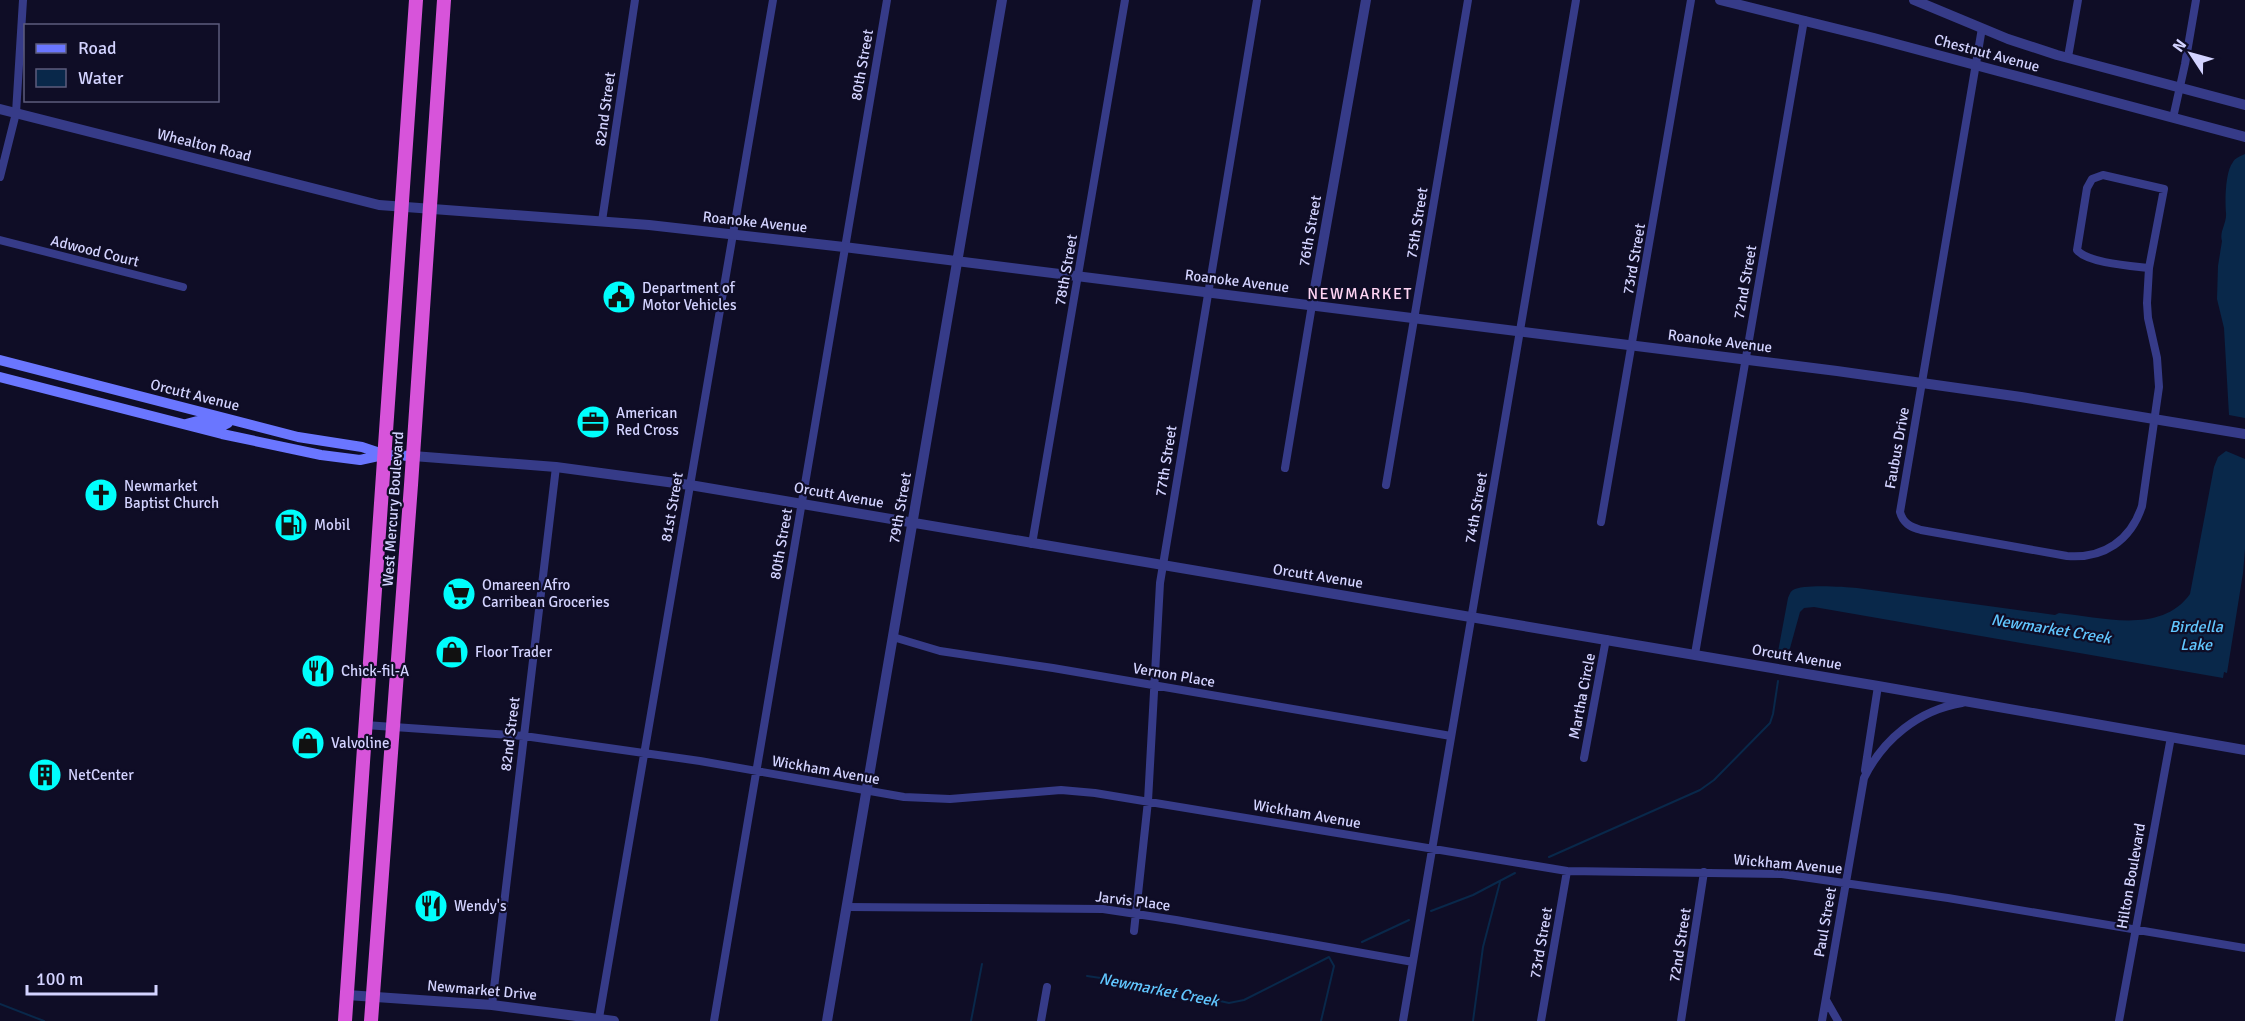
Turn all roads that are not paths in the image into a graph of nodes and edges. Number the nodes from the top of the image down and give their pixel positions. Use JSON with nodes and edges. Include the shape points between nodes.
{"nodes":[{"id":1,"x":23,"y":0,"type":"edge"},
{"id":2,"x":416,"y":0,"type":"edge"},
{"id":3,"x":444,"y":0,"type":"edge"},
{"id":4,"x":635,"y":0,"type":"edge"},
{"id":5,"x":773,"y":0,"type":"edge"},
{"id":6,"x":887,"y":0,"type":"edge"},
{"id":7,"x":1002,"y":0,"type":"edge"},
{"id":8,"x":1125,"y":0,"type":"edge"},
{"id":9,"x":1257,"y":0,"type":"edge"},
{"id":10,"x":1366,"y":0,"type":"edge"},
{"id":11,"x":1468,"y":0,"type":"edge"},
{"id":12,"x":1576,"y":0,"type":"edge"},
{"id":13,"x":1691,"y":0,"type":"edge"},
{"id":14,"x":1720,"y":0,"type":"edge"},
{"id":15,"x":1914,"y":0,"type":"edge"},
{"id":16,"x":2078,"y":0,"type":"edge"},
{"id":17,"x":2196,"y":0,"type":"edge"},
{"id":18,"x":1804,"y":21,"type":"junction"},
{"id":19,"x":1982,"y":28,"type":"junction"},
{"id":20,"x":2068,"y":57,"type":"junction"},
{"id":21,"x":1976,"y":66,"type":"junction"},
{"id":22,"x":2180,"y":87,"type":"junction"},
{"id":23,"x":2245,"y":105,"type":"edge"},
{"id":24,"x":0,"y":109,"type":"edge"},
{"id":25,"x":16,"y":113,"type":"junction"},
{"id":26,"x":2173,"y":118,"type":"junction"},
{"id":27,"x":2245,"y":137,"type":"edge"},
{"id":28,"x":0,"y":177,"type":"edge"},
{"id":29,"x":401,"y":207,"type":"junction"},
{"id":30,"x":429,"y":210,"type":"junction"},
{"id":31,"x":602,"y":221,"type":"junction"},
{"id":32,"x":733,"y":235,"type":"junction"},
{"id":33,"x":0,"y":240,"type":"edge"},
{"id":34,"x":844,"y":247,"type":"junction"},
{"id":35,"x":958,"y":261,"type":"junction"},
{"id":36,"x":2149,"y":268,"type":"junction"},
{"id":37,"x":1079,"y":277,"type":"junction"},
{"id":38,"x":183,"y":287,"type":"dead end"},
{"id":39,"x":1207,"y":292,"type":"junction"},
{"id":40,"x":1312,"y":305,"type":"junction"},
{"id":41,"x":1415,"y":318,"type":"junction"},
{"id":42,"x":1520,"y":331,"type":"junction"},
{"id":43,"x":1632,"y":345,"type":"junction"},
{"id":44,"x":0,"y":360,"type":"edge"},
{"id":45,"x":1745,"y":360,"type":"junction"},
{"id":46,"x":0,"y":376,"type":"edge"},
{"id":47,"x":1922,"y":383,"type":"junction"},
{"id":48,"x":230,"y":419,"type":"junction"},
{"id":49,"x":2155,"y":419,"type":"junction"},
{"id":50,"x":186,"y":424,"type":"junction"},
{"id":51,"x":2245,"y":434,"type":"edge"},
{"id":52,"x":383,"y":454,"type":"junction"},
{"id":53,"x":413,"y":456,"type":"junction"},
{"id":54,"x":556,"y":467,"type":"junction"},
{"id":55,"x":1285,"y":468,"type":"dead end"},
{"id":56,"x":690,"y":485,"type":"junction"},
{"id":57,"x":1386,"y":485,"type":"dead end"},
{"id":58,"x":802,"y":504,"type":"junction"},
{"id":59,"x":1601,"y":522,"type":"dead end"},
{"id":60,"x":913,"y":523,"type":"junction"},
{"id":61,"x":1032,"y":544,"type":"junction"},
{"id":62,"x":1163,"y":566,"type":"junction"},
{"id":63,"x":1471,"y":616,"type":"junction"},
{"id":64,"x":893,"y":638,"type":"junction"},
{"id":65,"x":1606,"y":639,"type":"junction"},
{"id":66,"x":1695,"y":654,"type":"junction"},
{"id":67,"x":1156,"y":686,"type":"junction"},
{"id":68,"x":1878,"y":686,"type":"junction"},
{"id":69,"x":1970,"y":701,"type":"junction"},
{"id":70,"x":365,"y":725,"type":"junction"},
{"id":71,"x":393,"y":725,"type":"junction"},
{"id":72,"x":524,"y":735,"type":"junction"},
{"id":73,"x":1451,"y":736,"type":"junction"},
{"id":74,"x":2171,"y":737,"type":"junction"},
{"id":75,"x":2245,"y":750,"type":"edge"},
{"id":76,"x":644,"y":752,"type":"junction"},
{"id":77,"x":1584,"y":758,"type":"dead end"},
{"id":78,"x":756,"y":771,"type":"junction"},
{"id":79,"x":1864,"y":778,"type":"junction"},
{"id":80,"x":867,"y":791,"type":"junction"},
{"id":81,"x":1148,"y":801,"type":"junction"},
{"id":82,"x":1431,"y":848,"type":"junction"},
{"id":83,"x":1567,"y":871,"type":"junction"},
{"id":84,"x":1704,"y":872,"type":"junction"},
{"id":85,"x":1846,"y":882,"type":"junction"},
{"id":86,"x":847,"y":906,"type":"junction"},
{"id":87,"x":1136,"y":914,"type":"junction"},
{"id":88,"x":2135,"y":929,"type":"junction"},
{"id":89,"x":1134,"y":931,"type":"dead end"},
{"id":90,"x":2245,"y":948,"type":"edge"},
{"id":91,"x":1413,"y":962,"type":"junction"},
{"id":92,"x":1047,"y":987,"type":"dead end"},
{"id":93,"x":347,"y":995,"type":"junction"},
{"id":94,"x":373,"y":996,"type":"junction"},
{"id":95,"x":1826,"y":1000,"type":"junction"},
{"id":96,"x":492,"y":1005,"type":"junction"},
{"id":97,"x":599,"y":1018,"type":"junction"},
{"id":98,"x":345,"y":1021,"type":"edge"},
{"id":99,"x":371,"y":1021,"type":"edge"},
{"id":100,"x":614,"y":1021,"type":"edge"},
{"id":101,"x":714,"y":1021,"type":"edge"},
{"id":102,"x":827,"y":1021,"type":"edge"},
{"id":103,"x":1041,"y":1021,"type":"edge"},
{"id":104,"x":1403,"y":1021,"type":"edge"},
{"id":105,"x":1541,"y":1021,"type":"edge"},
{"id":106,"x":1681,"y":1021,"type":"edge"},
{"id":107,"x":1822,"y":1021,"type":"edge"},
{"id":108,"x":1838,"y":1021,"type":"edge"},
{"id":109,"x":2119,"y":1021,"type":"edge"}],
"edges":[{"from":1,"to":25,"type":"street"},
{"from":2,"to":29,"type":"highway","name":"West Mercury Boulevard"},
{"from":3,"to":30,"type":"highway","name":"West Mercury Boulevard"},
{"from":4,"to":31,"type":"street","name":"82nd Street"},
{"from":5,"to":32,"type":"street","name":"81st Street"},
{"from":6,"to":34,"type":"street","name":"80th Street"},
{"from":7,"to":35,"type":"street","name":"79th Street"},
{"from":8,"to":37,"type":"street","name":"78th Street"},
{"from":9,"to":39,"type":"street","name":"77th Street"},
{"from":10,"to":40,"type":"street","name":"76th Street"},
{"from":11,"to":41,"type":"street","name":"75th Street"},
{"from":12,"to":42,"type":"street","name":"74th Street"},
{"from":13,"to":43,"type":"street","name":"73rd Street"},
{"from":14,"to":18,"type":"street","name":"Chestnut Avenue"},
{"from":15,"to":19,"type":"street","name":"Chestnut Avenue"},
{"from":16,"to":20,"type":"street"},
{"from":17,"to":22,"type":"street"},
{"from":18,"to":21,"type":"street","name":"Chestnut Avenue"},
{"from":18,"to":45,"type":"street","name":"72nd Street"},
{"from":19,"to":20,"type":"street","name":"Chestnut Avenue"},
{"from":19,"to":21,"type":"street","name":"Faubus Drive"},
{"from":20,"to":22,"type":"street","name":"Chestnut Avenue"},
{"from":21,"to":26,"type":"street","name":"Chestnut Avenue"},
{"from":21,"to":47,"type":"street","name":"Faubus Drive"},
{"from":22,"to":23,"type":"street","name":"Chestnut Avenue"},
{"from":22,"to":26,"type":"street"},
{"from":24,"to":25,"type":"street","name":"Whealton Road"},
{"from":25,"to":28,"type":"street"},
{"from":25,"to":29,"type":"street","name":"Whealton Road","via":[[364,202]]},
{"from":26,"to":27,"type":"street","name":"Chestnut Avenue"},
{"from":29,"to":30,"type":"street","name":"Roanoke Avenue"},
{"from":29,"to":52,"type":"highway","name":"West Mercury Boulevard"},
{"from":30,"to":31,"type":"street","name":"Roanoke Avenue"},
{"from":30,"to":53,"type":"highway","name":"West Mercury Boulevard"},
{"from":31,"to":32,"type":"street","name":"Roanoke Avenue"},
{"from":32,"to":34,"type":"street","name":"Roanoke Avenue"},
{"from":32,"to":56,"type":"street","name":"81st Street"},
{"from":33,"to":38,"type":"street","name":"Adwood Court"},
{"from":34,"to":35,"type":"street","name":"Roanoke Avenue"},
{"from":34,"to":58,"type":"street","name":"80th Street"},
{"from":35,"to":37,"type":"street","name":"Roanoke Avenue"},
{"from":35,"to":60,"type":"street","name":"79th Street"},
{"from":36,"to":36,"type":"street","via":[[2164,189],[2103,175],[2092,179],[2087,188],[2077,250],[2121,265]]},
{"from":36,"to":49,"type":"street","via":[[2148,318],[2159,372]]},
{"from":37,"to":39,"type":"street","name":"Roanoke Avenue"},
{"from":37,"to":61,"type":"street","name":"78th Street"},
{"from":39,"to":40,"type":"street","name":"Roanoke Avenue"},
{"from":39,"to":62,"type":"street","name":"77th Street"},
{"from":40,"to":41,"type":"street","name":"Roanoke Avenue"},
{"from":40,"to":55,"type":"street","name":"76th Street"},
{"from":41,"to":42,"type":"street","name":"Roanoke Avenue"},
{"from":41,"to":57,"type":"street","name":"75th Street"},
{"from":42,"to":43,"type":"street","name":"Roanoke Avenue"},
{"from":42,"to":63,"type":"street","name":"74th Street"},
{"from":43,"to":45,"type":"street","name":"Roanoke Avenue"},
{"from":43,"to":59,"type":"street","name":"73rd Street"},
{"from":44,"to":48,"type":"main road","name":"Orcutt Avenue"},
{"from":45,"to":47,"type":"street","name":"Roanoke Avenue"},
{"from":45,"to":66,"type":"street","name":"72nd Street"},
{"from":46,"to":50,"type":"main road","name":"Orcutt Avenue"},
{"from":47,"to":49,"type":"street","name":"Roanoke Avenue"},
{"from":47,"to":49,"type":"street","name":"Faubus Drive","via":[[1900,512],[1902,520],[1921,530],[2067,556],[2104,551],[2131,530],[2144,497]]},
{"from":48,"to":50,"type":"main road","via":[[224,425],[201,420]]},
{"from":48,"to":52,"type":"main road","name":"Orcutt Avenue"},
{"from":49,"to":51,"type":"street","name":"Roanoke Avenue"},
{"from":50,"to":52,"type":"main road","name":"Orcutt Avenue","via":[[321,455],[360,460]]},
{"from":52,"to":53,"type":"main road","name":"Orcutt Avenue"},
{"from":52,"to":70,"type":"highway","name":"West Mercury Boulevard"},
{"from":53,"to":54,"type":"street","name":"Orcutt Avenue"},
{"from":53,"to":71,"type":"highway","name":"West Mercury Boulevard"},
{"from":54,"to":56,"type":"street","name":"Orcutt Avenue"},
{"from":54,"to":72,"type":"street","name":"82nd Street"},
{"from":56,"to":58,"type":"street","name":"Orcutt Avenue"},
{"from":56,"to":76,"type":"street","name":"81st Street"},
{"from":58,"to":60,"type":"street","name":"Orcutt Avenue"},
{"from":58,"to":78,"type":"street","name":"80th Street"},
{"from":60,"to":61,"type":"street","name":"Orcutt Avenue"},
{"from":60,"to":64,"type":"street","name":"79th Street"},
{"from":61,"to":62,"type":"street","name":"Orcutt Avenue"},
{"from":62,"to":63,"type":"street","name":"Orcutt Avenue"},
{"from":62,"to":67,"type":"street","name":"77th Street"},
{"from":63,"to":65,"type":"street","name":"Orcutt Avenue"},
{"from":63,"to":73,"type":"street","name":"74th Street"},
{"from":64,"to":67,"type":"street","name":"Vernon Place","via":[[940,651]]},
{"from":64,"to":80,"type":"street","name":"79th Street"},
{"from":65,"to":66,"type":"street","name":"Orcutt Avenue"},
{"from":65,"to":77,"type":"street","name":"Martha Circle"},
{"from":66,"to":68,"type":"street","name":"Orcutt Avenue"},
{"from":67,"to":73,"type":"street","name":"Vernon Place"},
{"from":67,"to":81,"type":"street","name":"77th Street"},
{"from":68,"to":69,"type":"street","name":"Orcutt Avenue"},
{"from":68,"to":79,"type":"street","name":"Paul Street"},
{"from":69,"to":74,"type":"street","name":"Orcutt Avenue"},
{"from":69,"to":79,"type":"street","name":"Paul Street","via":[[1943,708],[1907,726],[1881,750]]},
{"from":70,"to":71,"type":"street","name":"Wickham Avenue"},
{"from":70,"to":93,"type":"highway","name":"West Mercury Boulevard"},
{"from":71,"to":72,"type":"street","name":"Wickham Avenue"},
{"from":71,"to":94,"type":"highway","name":"West Mercury Boulevard"},
{"from":72,"to":76,"type":"street","name":"Wickham Avenue"},
{"from":72,"to":96,"type":"street","name":"82nd Street"},
{"from":73,"to":82,"type":"street","name":"74th Street"},
{"from":74,"to":75,"type":"street","name":"Orcutt Avenue"},
{"from":74,"to":88,"type":"street","name":"Hilton Boulevard"},
{"from":76,"to":78,"type":"street","name":"Wickham Avenue"},
{"from":76,"to":97,"type":"street","name":"81st Street"},
{"from":78,"to":80,"type":"street","name":"Wickham Avenue"},
{"from":78,"to":101,"type":"street","name":"80th Street"},
{"from":79,"to":85,"type":"street","name":"Paul Street"},
{"from":80,"to":81,"type":"street","name":"Wickham Avenue","via":[[950,799],[1061,790]]},
{"from":80,"to":86,"type":"street","name":"79th Street"},
{"from":81,"to":82,"type":"street","name":"Wickham Avenue"},
{"from":81,"to":87,"type":"street","name":"77th Street"},
{"from":82,"to":83,"type":"street","name":"Wickham Avenue"},
{"from":82,"to":91,"type":"street","name":"74th Street"},
{"from":83,"to":84,"type":"street","name":"Wickham Avenue"},
{"from":83,"to":105,"type":"street","name":"73rd Street"},
{"from":84,"to":85,"type":"street","name":"Wickham Avenue","via":[[1782,874]]},
{"from":84,"to":106,"type":"street","name":"72nd Street"},
{"from":85,"to":88,"type":"street","name":"Wickham Avenue"},
{"from":85,"to":95,"type":"street","name":"Paul Street"},
{"from":86,"to":87,"type":"street","name":"Jarvis Place","via":[[1092,909]]},
{"from":86,"to":102,"type":"street","name":"79th Street"},
{"from":87,"to":89,"type":"street","name":"77th Street"},
{"from":87,"to":91,"type":"street","name":"Jarvis Place"},
{"from":88,"to":90,"type":"street","name":"Wickham Avenue"},
{"from":88,"to":109,"type":"street","name":"Hilton Boulevard"},
{"from":91,"to":104,"type":"street","name":"74th Street"},
{"from":92,"to":103,"type":"street"},
{"from":93,"to":94,"type":"street","name":"Newmarket Drive"},
{"from":93,"to":98,"type":"highway","name":"West Mercury Boulevard"},
{"from":94,"to":96,"type":"street","name":"Newmarket Drive"},
{"from":94,"to":99,"type":"highway","name":"West Mercury Boulevard"},
{"from":95,"to":107,"type":"street","name":"Paul Street"},
{"from":95,"to":108,"type":"street"},
{"from":96,"to":97,"type":"street","name":"Newmarket Drive"},
{"from":97,"to":100,"type":"street","name":"Newmarket Drive"}]}
